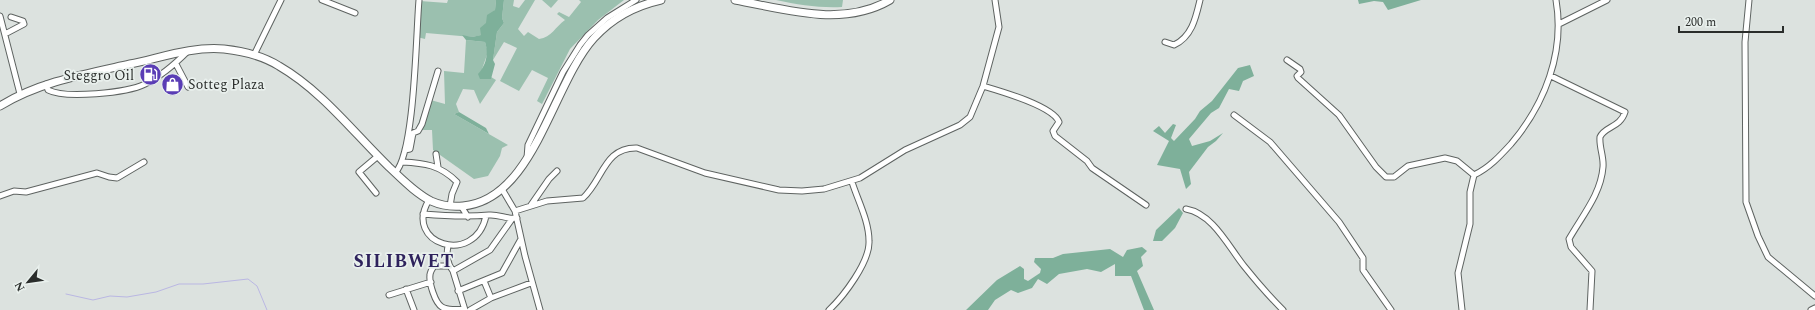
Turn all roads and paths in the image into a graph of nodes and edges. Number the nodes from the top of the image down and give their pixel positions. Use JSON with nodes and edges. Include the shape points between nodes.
{"nodes":[{"id":1,"x":281,"y":0,"type":"edge"},
{"id":2,"x":322,"y":0,"type":"edge"},
{"id":3,"x":419,"y":0,"type":"edge"},
{"id":4,"x":661,"y":0,"type":"edge"},
{"id":5,"x":735,"y":0,"type":"edge"},
{"id":6,"x":890,"y":0,"type":"edge"},
{"id":7,"x":995,"y":0,"type":"edge"},
{"id":8,"x":1200,"y":0,"type":"edge"},
{"id":9,"x":1556,"y":0,"type":"edge"},
{"id":10,"x":1607,"y":0,"type":"edge"},
{"id":11,"x":1749,"y":0,"type":"edge"},
{"id":12,"x":639,"y":2,"type":"edge"},
{"id":13,"x":355,"y":13,"type":"dead end"},
{"id":14,"x":0,"y":16,"type":"edge"},
{"id":15,"x":11,"y":17,"type":"dead end"},
{"id":16,"x":1559,"y":24,"type":"junction"},
{"id":17,"x":5,"y":34,"type":"junction"},
{"id":18,"x":1165,"y":42,"type":"dead end"},
{"id":19,"x":188,"y":51,"type":"junction"},
{"id":20,"x":254,"y":55,"type":"junction"},
{"id":21,"x":1287,"y":60,"type":"dead end"},
{"id":22,"x":176,"y":64,"type":"junction"},
{"id":23,"x":438,"y":71,"type":"dead end"},
{"id":24,"x":1551,"y":76,"type":"junction"},
{"id":25,"x":46,"y":84,"type":"junction"},
{"id":26,"x":983,"y":86,"type":"junction"},
{"id":27,"x":188,"y":87,"type":"dead end"},
{"id":28,"x":20,"y":94,"type":"junction"},
{"id":29,"x":0,"y":106,"type":"edge"},
{"id":30,"x":1234,"y":115,"type":"dead end"},
{"id":31,"x":406,"y":150,"type":"junction"},
{"id":32,"x":436,"y":154,"type":"dead end"},
{"id":33,"x":378,"y":156,"type":"junction"},
{"id":34,"x":144,"y":162,"type":"dead end"},
{"id":35,"x":402,"y":162,"type":"junction"},
{"id":36,"x":438,"y":167,"type":"junction"},
{"id":37,"x":557,"y":171,"type":"dead end"},
{"id":38,"x":395,"y":172,"type":"junction"},
{"id":39,"x":1474,"y":175,"type":"junction"},
{"id":40,"x":852,"y":182,"type":"junction"},
{"id":41,"x":502,"y":189,"type":"junction"},
{"id":42,"x":376,"y":193,"type":"dead end"},
{"id":43,"x":0,"y":196,"type":"edge"},
{"id":44,"x":429,"y":200,"type":"junction"},
{"id":45,"x":531,"y":205,"type":"junction"},
{"id":46,"x":1146,"y":205,"type":"dead end"},
{"id":47,"x":450,"y":206,"type":"junction"},
{"id":48,"x":461,"y":206,"type":"junction"},
{"id":49,"x":1186,"y":209,"type":"dead end"},
{"id":50,"x":515,"y":211,"type":"junction"},
{"id":51,"x":423,"y":214,"type":"junction"},
{"id":52,"x":486,"y":216,"type":"junction"},
{"id":53,"x":468,"y":217,"type":"junction"},
{"id":54,"x":514,"y":219,"type":"junction"},
{"id":55,"x":521,"y":239,"type":"junction"},
{"id":56,"x":448,"y":246,"type":"junction"},
{"id":57,"x":449,"y":266,"type":"junction"},
{"id":58,"x":453,"y":271,"type":"junction"},
{"id":59,"x":484,"y":281,"type":"junction"},
{"id":60,"x":431,"y":282,"type":"junction"},
{"id":61,"x":531,"y":283,"type":"junction"},
{"id":62,"x":406,"y":289,"type":"junction"},
{"id":63,"x":458,"y":291,"type":"junction"},
{"id":64,"x":389,"y":296,"type":"dead end"},
{"id":65,"x":1815,"y":296,"type":"edge"},
{"id":66,"x":492,"y":298,"type":"junction"},
{"id":67,"x":1815,"y":308,"type":"edge"},
{"id":68,"x":414,"y":310,"type":"edge"},
{"id":69,"x":464,"y":310,"type":"edge"},
{"id":70,"x":470,"y":310,"type":"edge"},
{"id":71,"x":540,"y":310,"type":"edge"},
{"id":72,"x":829,"y":310,"type":"edge"},
{"id":73,"x":1282,"y":310,"type":"edge"},
{"id":74,"x":1391,"y":310,"type":"edge"},
{"id":75,"x":1462,"y":310,"type":"edge"},
{"id":76,"x":1590,"y":310,"type":"edge"},
{"id":77,"x":1811,"y":310,"type":"edge"}],
"edges":[{"from":1,"to":20,"type":"street"},
{"from":2,"to":13,"type":"street"},
{"from":3,"to":31,"type":"street"},
{"from":4,"to":12,"type":"main road"},
{"from":5,"to":6,"type":"main road","via":[[822,15],[854,14]]},
{"from":7,"to":26,"type":"street","via":[[999,27]]},
{"from":8,"to":18,"type":"street","via":[[1191,29],[1182,40],[1174,45]]},
{"from":9,"to":16,"type":"street"},
{"from":10,"to":16,"type":"street"},
{"from":11,"to":65,"type":"street","via":[[1745,42],[1746,202],[1768,257]]},
{"from":12,"to":41,"type":"main road","via":[[612,21],[584,50],[527,159],[516,177]]},
{"from":14,"to":17,"type":"street"},
{"from":15,"to":17,"type":"street","via":[[24,21],[25,25]]},
{"from":16,"to":24,"type":"street"},
{"from":17,"to":28,"type":"street"},
{"from":19,"to":20,"type":"main road","via":[[204,48],[225,49]]},
{"from":19,"to":22,"type":"street"},
{"from":19,"to":25,"type":"main road"},
{"from":20,"to":33,"type":"main road","via":[[280,66],[301,81]]},
{"from":21,"to":39,"type":"street","via":[[1300,69],[1298,78],[1339,115],[1386,177],[1394,177],[1408,166],[1445,158],[1457,161]]},
{"from":22,"to":25,"type":"street","via":[[145,84],[124,89],[88,94],[60,94],[48,90]]},
{"from":22,"to":27,"type":"street"},
{"from":23,"to":31,"type":"street","via":[[422,124],[418,131],[413,133],[410,149]]},
{"from":24,"to":39,"type":"street","via":[[1532,117],[1522,131],[1489,166]]},
{"from":24,"to":76,"type":"street","via":[[1625,112],[1615,126],[1600,137],[1603,167],[1597,192],[1569,239],[1571,247],[1592,271]]},
{"from":25,"to":28,"type":"main road"},
{"from":26,"to":40,"type":"street","via":[[975,110],[966,122],[905,150]]},
{"from":26,"to":46,"type":"street","via":[[1024,99],[1055,116],[1059,122],[1053,131],[1055,136],[1087,161],[1092,168]]},
{"from":28,"to":29,"type":"main road"},
{"from":30,"to":74,"type":"street","via":[[1270,142],[1340,222],[1363,258],[1362,270]]},
{"from":31,"to":35,"type":"street"},
{"from":32,"to":36,"type":"street"},
{"from":33,"to":38,"type":"main road"},
{"from":33,"to":42,"type":"street","via":[[359,172]]},
{"from":34,"to":43,"type":"street","via":[[115,178],[97,173],[26,192],[14,191]]},
{"from":35,"to":36,"type":"street"},
{"from":35,"to":38,"type":"street"},
{"from":36,"to":47,"type":"street","via":[[457,182]]},
{"from":37,"to":45,"type":"street"},
{"from":38,"to":44,"type":"main road"},
{"from":39,"to":75,"type":"street","via":[[1470,192],[1470,224],[1458,273]]},
{"from":40,"to":45,"type":"street","via":[[812,191],[778,190],[705,172],[637,148],[629,148],[616,153],[583,198]]},
{"from":40,"to":72,"type":"street","via":[[867,226],[869,244],[859,271]]},
{"from":41,"to":48,"type":"main road","via":[[477,203]]},
{"from":41,"to":50,"type":"street"},
{"from":44,"to":47,"type":"main road"},
{"from":44,"to":51,"type":"street"},
{"from":45,"to":50,"type":"street"},
{"from":47,"to":48,"type":"main road"},
{"from":48,"to":53,"type":"street"},
{"from":49,"to":73,"type":"street","via":[[1201,215],[1214,227]]},
{"from":50,"to":54,"type":"street"},
{"from":51,"to":53,"type":"street"},
{"from":51,"to":56,"type":"street","via":[[430,235],[439,243]]},
{"from":52,"to":53,"type":"street"},
{"from":52,"to":54,"type":"street","via":[[496,215]]},
{"from":52,"to":56,"type":"street","via":[[472,238]]},
{"from":54,"to":55,"type":"street"},
{"from":54,"to":58,"type":"street","via":[[490,250]]},
{"from":55,"to":59,"type":"street","via":[[502,273]]},
{"from":55,"to":61,"type":"street"},
{"from":56,"to":57,"type":"street","via":[[446,254]]},
{"from":57,"to":58,"type":"street"},
{"from":57,"to":60,"type":"street","via":[[434,266],[430,275]]},
{"from":58,"to":63,"type":"street"},
{"from":59,"to":63,"type":"street"},
{"from":59,"to":66,"type":"street"},
{"from":60,"to":62,"type":"street"},
{"from":60,"to":69,"type":"street","via":[[441,307]]},
{"from":61,"to":66,"type":"street"},
{"from":61,"to":71,"type":"street"},
{"from":62,"to":64,"type":"street"},
{"from":62,"to":68,"type":"street"},
{"from":63,"to":69,"type":"street"},
{"from":66,"to":70,"type":"street"},
{"from":67,"to":77,"type":"street"}]}
